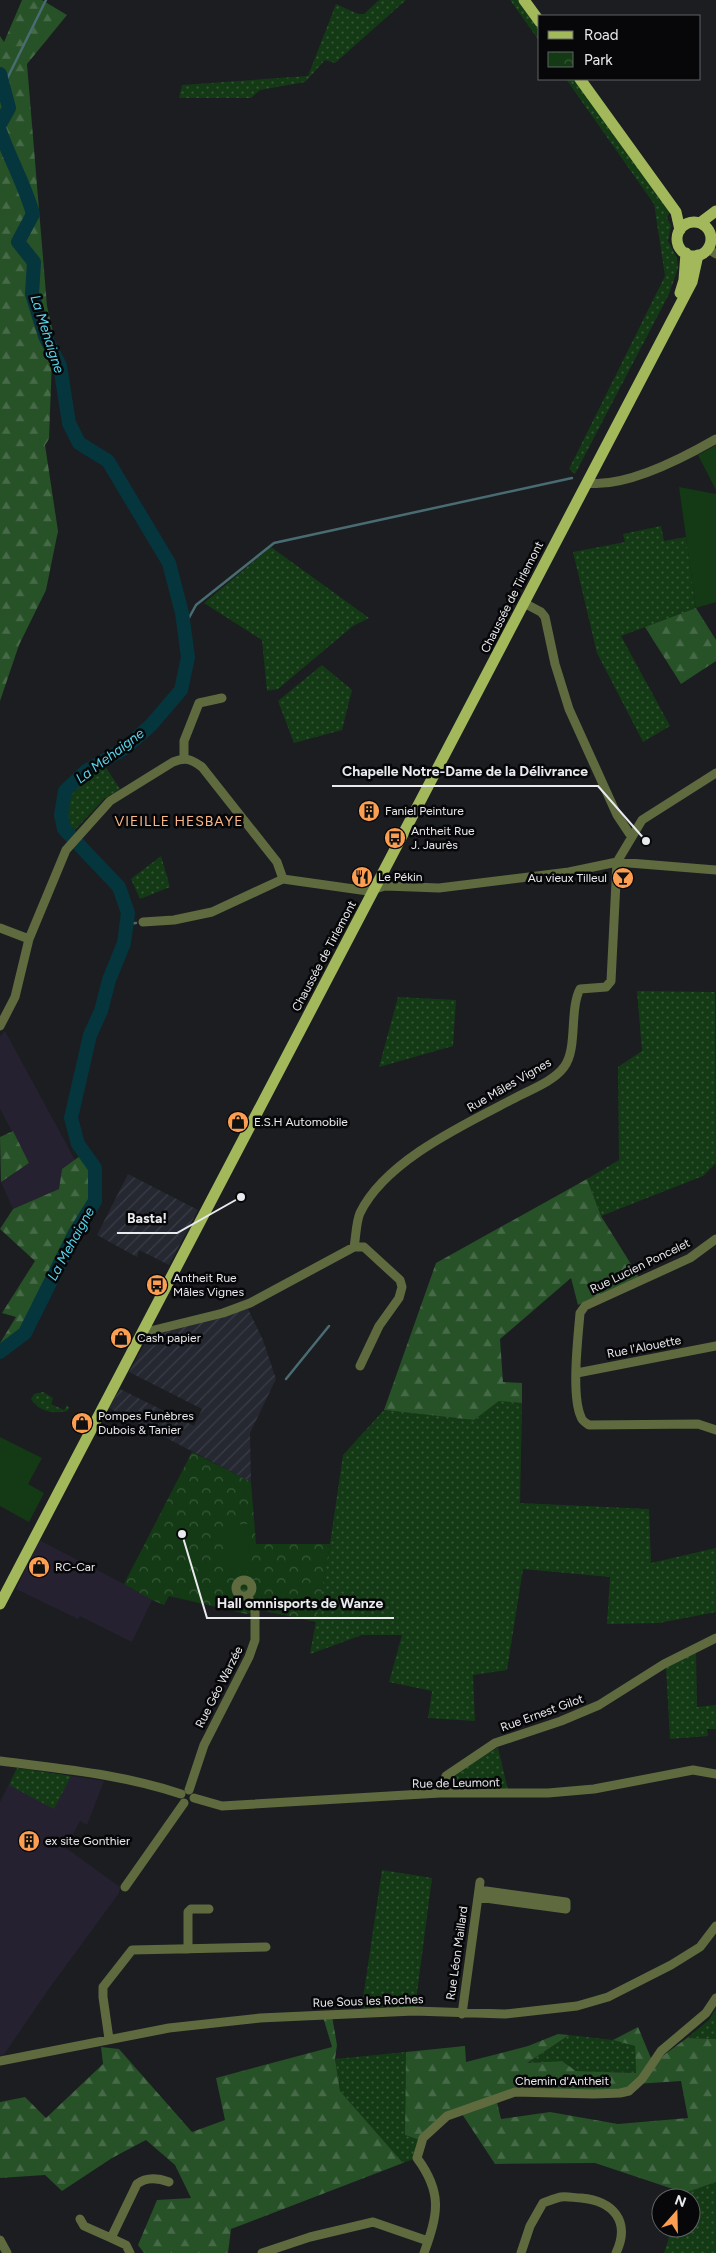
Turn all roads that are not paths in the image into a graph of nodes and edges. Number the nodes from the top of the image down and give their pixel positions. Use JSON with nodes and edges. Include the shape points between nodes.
{"nodes":[{"id":1,"x":524,"y":0,"type":"edge"},
{"id":2,"x":538,"y":19,"type":"edge"},
{"id":3,"x":581,"y":80,"type":"edge"},
{"id":4,"x":716,"y":211,"type":"edge"},
{"id":5,"x":676,"y":212,"type":"junction"},
{"id":6,"x":695,"y":222,"type":"junction"},
{"id":7,"x":713,"y":229,"type":"edge"},
{"id":8,"x":680,"y":230,"type":"junction"},
{"id":9,"x":686,"y":253,"type":"junction"},
{"id":10,"x":707,"y":253,"type":"edge"},
{"id":11,"x":671,"y":320,"type":"junction"},
{"id":12,"x":716,"y":439,"type":"edge"},
{"id":13,"x":587,"y":483,"type":"junction"},
{"id":14,"x":524,"y":603,"type":"junction"},
{"id":15,"x":222,"y":698,"type":"dead end"},
{"id":16,"x":184,"y":758,"type":"junction"},
{"id":17,"x":716,"y":773,"type":"edge"},
{"id":18,"x":631,"y":836,"type":"junction"},
{"id":19,"x":617,"y":862,"type":"junction"},
{"id":20,"x":716,"y":870,"type":"edge"},
{"id":21,"x":283,"y":880,"type":"junction"},
{"id":22,"x":374,"y":890,"type":"junction"},
{"id":23,"x":142,"y":922,"type":"dead end"},
{"id":24,"x":0,"y":928,"type":"edge"},
{"id":25,"x":29,"y":939,"type":"junction"},
{"id":26,"x":0,"y":1026,"type":"edge"},
{"id":27,"x":716,"y":1239,"type":"edge"},
{"id":28,"x":354,"y":1247,"type":"junction"},
{"id":29,"x":145,"y":1328,"type":"junction"},
{"id":30,"x":716,"y":1346,"type":"edge"},
{"id":31,"x":360,"y":1366,"type":"dead end"},
{"id":32,"x":577,"y":1373,"type":"junction"},
{"id":33,"x":716,"y":1430,"type":"edge"},
{"id":34,"x":246,"y":1596,"type":"dead end"},
{"id":35,"x":0,"y":1604,"type":"edge"},
{"id":36,"x":716,"y":1638,"type":"edge"},
{"id":37,"x":0,"y":1761,"type":"edge"},
{"id":38,"x":716,"y":1774,"type":"edge"},
{"id":39,"x":440,"y":1793,"type":"junction"},
{"id":40,"x":184,"y":1796,"type":"junction"},
{"id":41,"x":125,"y":1887,"type":"dead end"},
{"id":42,"x":479,"y":1889,"type":"junction"},
{"id":43,"x":209,"y":1909,"type":"dead end"},
{"id":44,"x":716,"y":1926,"type":"edge"},
{"id":45,"x":266,"y":1947,"type":"dead end"},
{"id":46,"x":188,"y":1949,"type":"junction"},
{"id":47,"x":716,"y":1998,"type":"edge"},
{"id":48,"x":462,"y":2014,"type":"junction"},
{"id":49,"x":109,"y":2039,"type":"junction"},
{"id":50,"x":0,"y":2061,"type":"edge"},
{"id":51,"x":169,"y":2182,"type":"dead end"},
{"id":52,"x":80,"y":2219,"type":"dead end"},
{"id":53,"x":111,"y":2238,"type":"junction"},
{"id":54,"x":0,"y":2240,"type":"edge"},
{"id":55,"x":428,"y":2241,"type":"junction"},
{"id":56,"x":7,"y":2253,"type":"edge"},
{"id":57,"x":130,"y":2253,"type":"edge"},
{"id":58,"x":262,"y":2253,"type":"edge"},
{"id":59,"x":424,"y":2253,"type":"edge"},
{"id":60,"x":521,"y":2253,"type":"edge"},
{"id":61,"x":616,"y":2253,"type":"edge"}],
"edges":[{"from":1,"to":2,"type":"main road"},
{"from":3,"to":5,"type":"main road"},
{"from":4,"to":6,"type":"main road"},
{"from":5,"to":6,"type":"main road","name":"Chaussée de Tirlemont"},
{"from":5,"to":8,"type":"main road","name":"Chaussée de Tirlemont"},
{"from":6,"to":7,"type":"main road","name":"Chaussée de Tirlemont"},
{"from":6,"to":8,"type":"main road"},
{"from":7,"to":10,"type":"main road","name":"Chaussée de Tirlemont"},
{"from":8,"to":9,"type":"main road","name":"Chaussée de Tirlemont","via":[[678,243]]},
{"from":9,"to":10,"type":"main road"},
{"from":9,"to":11,"type":"main road","name":"Chaussée de Tirlemont","via":[[684,280]]},
{"from":10,"to":11,"type":"main road","name":"Chaussée de Tirlemont"},
{"from":11,"to":13,"type":"main road","name":"Chaussée de Tirlemont"},
{"from":12,"to":13,"type":"street","via":[[658,468],[601,485]]},
{"from":13,"to":14,"type":"main road","name":"Chaussée de Tirlemont"},
{"from":14,"to":18,"type":"street","via":[[545,617],[569,708],[617,815]]},
{"from":14,"to":22,"type":"main road","name":"Chaussée de Tirlemont"},
{"from":15,"to":16,"type":"street","via":[[199,703],[184,741]]},
{"from":16,"to":21,"type":"street","via":[[202,767],[277,862]]},
{"from":16,"to":25,"type":"street","via":[[110,801],[82,829],[66,850]]},
{"from":17,"to":18,"type":"street","via":[[642,820]]},
{"from":18,"to":19,"type":"street"},
{"from":19,"to":20,"type":"street"},
{"from":19,"to":22,"type":"street","via":[[569,872],[439,888],[385,886]]},
{"from":19,"to":28,"type":"street","name":"Rue Mâles Vignes","via":[[612,981],[606,987],[580,989],[565,1066],[553,1077],[476,1118],[395,1169],[376,1187],[359,1215]]},
{"from":21,"to":22,"type":"street","via":[[368,892]]},
{"from":21,"to":23,"type":"street","via":[[212,912],[174,920]]},
{"from":22,"to":29,"type":"main road","name":"Chaussée de Tirlemont"},
{"from":24,"to":25,"type":"street"},
{"from":25,"to":26,"type":"street","via":[[15,997]]},
{"from":27,"to":32,"type":"street","name":"Rue Lucien Poncelet","via":[[690,1258],[585,1306],[580,1313]]},
{"from":28,"to":29,"type":"street","via":[[250,1303],[150,1331]]},
{"from":28,"to":31,"type":"street","via":[[364,1247],[386,1265],[402,1287],[399,1298],[379,1326]]},
{"from":29,"to":35,"type":"main road","name":"Chaussée de Tirlemont"},
{"from":30,"to":32,"type":"street","name":"Rue l'Alouette"},
{"from":32,"to":33,"type":"street","name":"Rue Lucien Poncelet","via":[[577,1405],[581,1419],[589,1425],[698,1424]]},
{"from":34,"to":40,"type":"street","name":"Rue Géo Warzée","via":[[255,1606],[255,1640],[250,1657],[204,1745]]},
{"from":36,"to":39,"type":"street","name":"Rue Ernest Gilot","via":[[664,1664],[599,1705],[494,1743],[446,1776]]},
{"from":37,"to":40,"type":"street","via":[[118,1776],[150,1783]]},
{"from":38,"to":39,"type":"street","name":"Rue de Leumont","via":[[693,1770],[594,1789],[548,1793]]},
{"from":39,"to":40,"type":"street","name":"Rue de Leumont","via":[[222,1806],[194,1798],[194,1794]]},
{"from":40,"to":41,"type":"street"},
{"from":42,"to":42,"type":"street","name":"Rue Léon Maillard","via":[[566,1909],[566,1902]]},
{"from":42,"to":48,"type":"street","name":"Rue Léon Maillard"},
{"from":43,"to":46,"type":"street","via":[[191,1909],[188,1912]]},
{"from":44,"to":48,"type":"street","name":"Rue Sous les Roches","via":[[700,1947],[608,1997],[550,2011]]},
{"from":45,"to":46,"type":"street"},
{"from":46,"to":49,"type":"street","via":[[132,1950],[103,1987]]},
{"from":47,"to":55,"type":"street","name":"Chemin d'Antheit","via":[[706,2012],[661,2051],[629,2091],[515,2092],[447,2116],[423,2138],[417,2158],[430,2175],[436,2196],[436,2215]]},
{"from":48,"to":49,"type":"street","name":"Rue Sous les Roches","via":[[414,2011],[260,2018]]},
{"from":49,"to":50,"type":"street","name":"Rue Sous les Roches"},
{"from":51,"to":53,"type":"street","via":[[158,2178],[136,2184]]},
{"from":52,"to":53,"type":"street","via":[[84,2226]]},
{"from":53,"to":57,"type":"street","via":[[126,2245]]},
{"from":54,"to":56,"type":"street"},
{"from":55,"to":58,"type":"street","via":[[373,2222]]},
{"from":55,"to":59,"type":"street","name":"Chemin d'Antheit"},
{"from":60,"to":61,"type":"street","via":[[530,2226],[543,2203],[563,2197],[594,2200],[612,2209],[621,2223],[621,2242]]}]}
